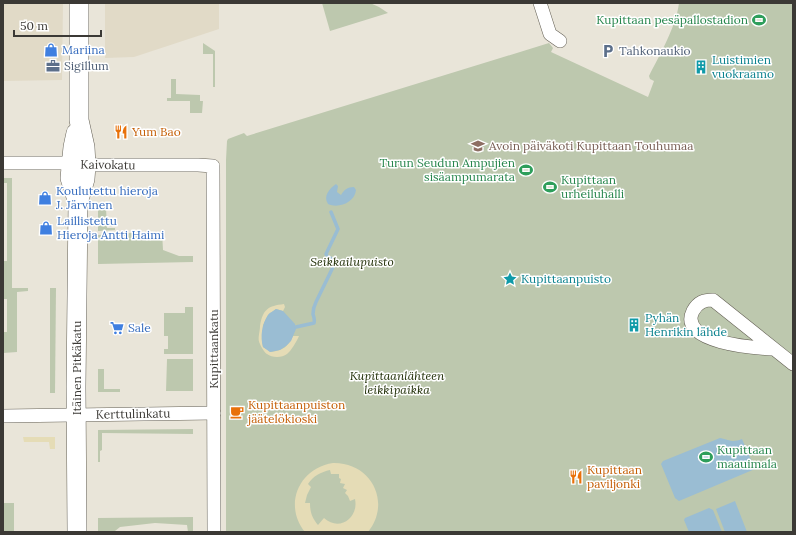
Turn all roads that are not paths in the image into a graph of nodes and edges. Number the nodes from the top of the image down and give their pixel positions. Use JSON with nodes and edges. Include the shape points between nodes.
{"nodes":[{"id":1,"x":79,"y":3,"type":"edge"},
{"id":2,"x":540,"y":3,"type":"edge"},
{"id":3,"x":560,"y":41,"type":"dead end"},
{"id":4,"x":3,"y":163,"type":"edge"},
{"id":5,"x":79,"y":164,"type":"junction"},
{"id":6,"x":213,"y":166,"type":"joint"},
{"id":7,"x":773,"y":349,"type":"junction"},
{"id":8,"x":793,"y":364,"type":"edge"},
{"id":9,"x":214,"y":413,"type":"junction"},
{"id":10,"x":77,"y":415,"type":"junction"},
{"id":11,"x":3,"y":416,"type":"edge"},
{"id":12,"x":78,"y":532,"type":"edge"},
{"id":13,"x":214,"y":532,"type":"edge"}],
"edges":[{"from":1,"to":5,"type":"main road","name":"Itäinen Pitkäkatu","via":[[79,120],[85,147]]},
{"from":2,"to":3,"type":"street","via":[[550,34]]},
{"from":4,"to":5,"type":"street","name":"Kaivokatu"},
{"from":5,"to":6,"type":"street","name":"Kaivokatu"},
{"from":5,"to":10,"type":"main road","name":"Itäinen Pitkäkatu","via":[[85,179],[78,203]]},
{"from":6,"to":9,"type":"street","name":"Kupittaankatu"},
{"from":7,"to":7,"type":"street","via":[[744,347],[705,335],[697,331],[693,325],[691,318],[694,310],[704,301],[713,300]]},
{"from":7,"to":8,"type":"street"},
{"from":9,"to":10,"type":"street","name":"Kerttulinkatu"},
{"from":9,"to":13,"type":"street","name":"Kupittaankatu"},
{"from":10,"to":11,"type":"street","name":"Kerttulinkatu"},
{"from":10,"to":12,"type":"main road","name":"Itäinen Pitkäkatu"}]}
